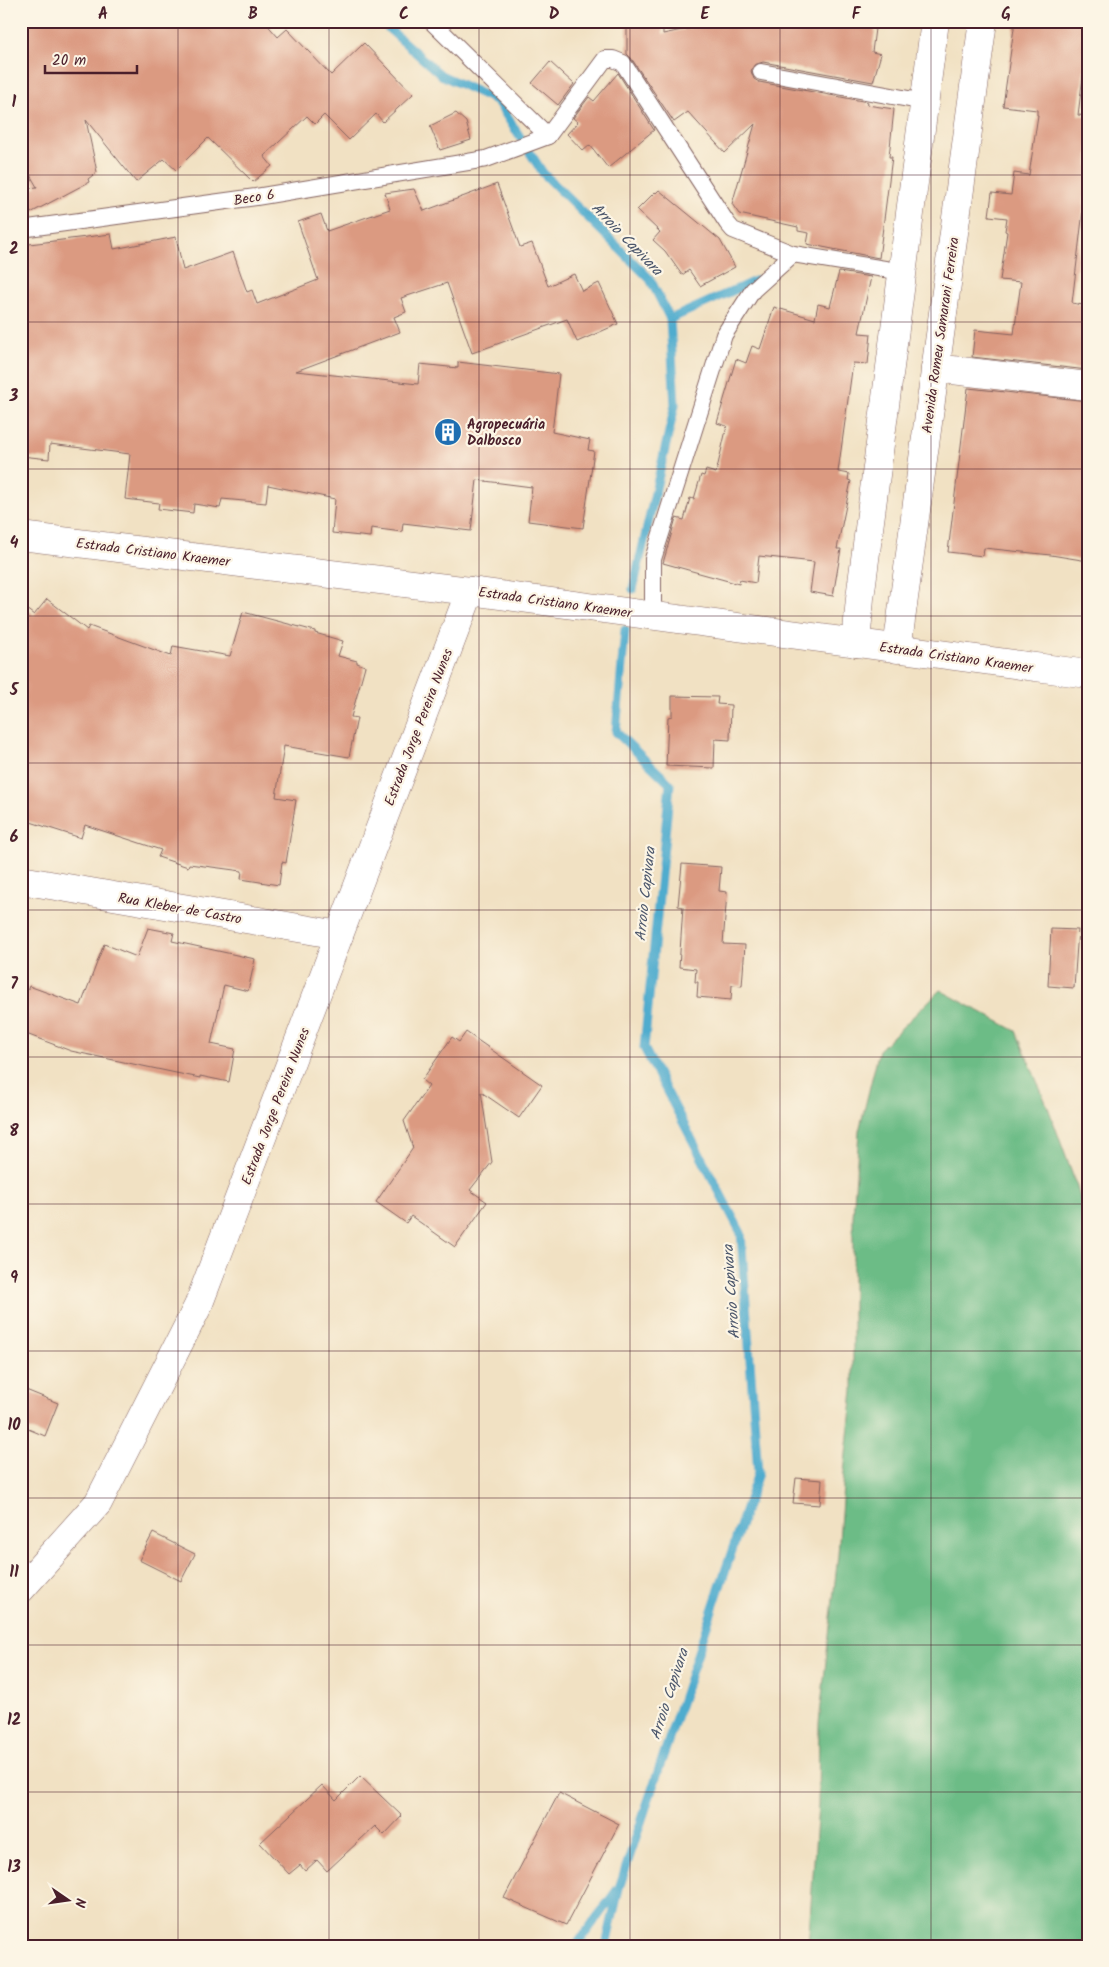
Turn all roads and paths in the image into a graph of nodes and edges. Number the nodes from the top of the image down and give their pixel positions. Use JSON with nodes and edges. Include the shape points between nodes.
{"nodes":[{"id":1,"x":431,"y":21,"type":"edge"},
{"id":2,"x":935,"y":21,"type":"edge"},
{"id":3,"x":983,"y":21,"type":"edge"},
{"id":4,"x":762,"y":72,"type":"dead end"},
{"id":5,"x":925,"y":102,"type":"junction"},
{"id":6,"x":548,"y":136,"type":"junction"},
{"id":7,"x":21,"y":229,"type":"edge"},
{"id":8,"x":793,"y":254,"type":"junction"},
{"id":9,"x":903,"y":272,"type":"junction"},
{"id":10,"x":935,"y":368,"type":"junction"},
{"id":11,"x":1088,"y":386,"type":"edge"},
{"id":12,"x":21,"y":536,"type":"edge"},
{"id":13,"x":470,"y":591,"type":"junction"},
{"id":14,"x":653,"y":616,"type":"junction"},
{"id":15,"x":856,"y":643,"type":"junction"},
{"id":16,"x":897,"y":649,"type":"junction"},
{"id":17,"x":1088,"y":674,"type":"edge"},
{"id":18,"x":21,"y":880,"type":"edge"},
{"id":19,"x":339,"y":936,"type":"junction"},
{"id":20,"x":21,"y":1589,"type":"edge"}],
"edges":[{"from":1,"to":6,"type":"lane"},
{"from":2,"to":5,"type":"street"},
{"from":3,"to":10,"type":"street","name":"Avenida Romeu Samarani Ferreira"},
{"from":4,"to":5,"type":"lane"},
{"from":5,"to":9,"type":"street"},
{"from":6,"to":7,"type":"lane","name":"Beco 6","via":[[486,159],[256,197]]},
{"from":6,"to":8,"type":"lane","via":[[605,59],[623,63],[729,226]]},
{"from":8,"to":9,"type":"lane"},
{"from":8,"to":14,"type":"lane","via":[[754,290],[724,335],[653,558]]},
{"from":9,"to":15,"type":"street"},
{"from":10,"to":11,"type":"street"},
{"from":10,"to":16,"type":"street","name":"Avenida Romeu Samarani Ferreira"},
{"from":12,"to":13,"type":"street","name":"Estrada Cristiano Kraemer"},
{"from":13,"to":14,"type":"street","name":"Estrada Cristiano Kraemer"},
{"from":13,"to":19,"type":"street","name":"Estrada Jorge Pereira Nunes"},
{"from":14,"to":15,"type":"street","name":"Estrada Cristiano Kraemer"},
{"from":15,"to":16,"type":"street","name":"Estrada Cristiano Kraemer"},
{"from":16,"to":17,"type":"street","name":"Estrada Cristiano Kraemer"},
{"from":18,"to":19,"type":"street","name":"Rua Kleber de Castro"},
{"from":19,"to":20,"type":"street","name":"Estrada Jorge Pereira Nunes","via":[[198,1306],[98,1503]]}]}
